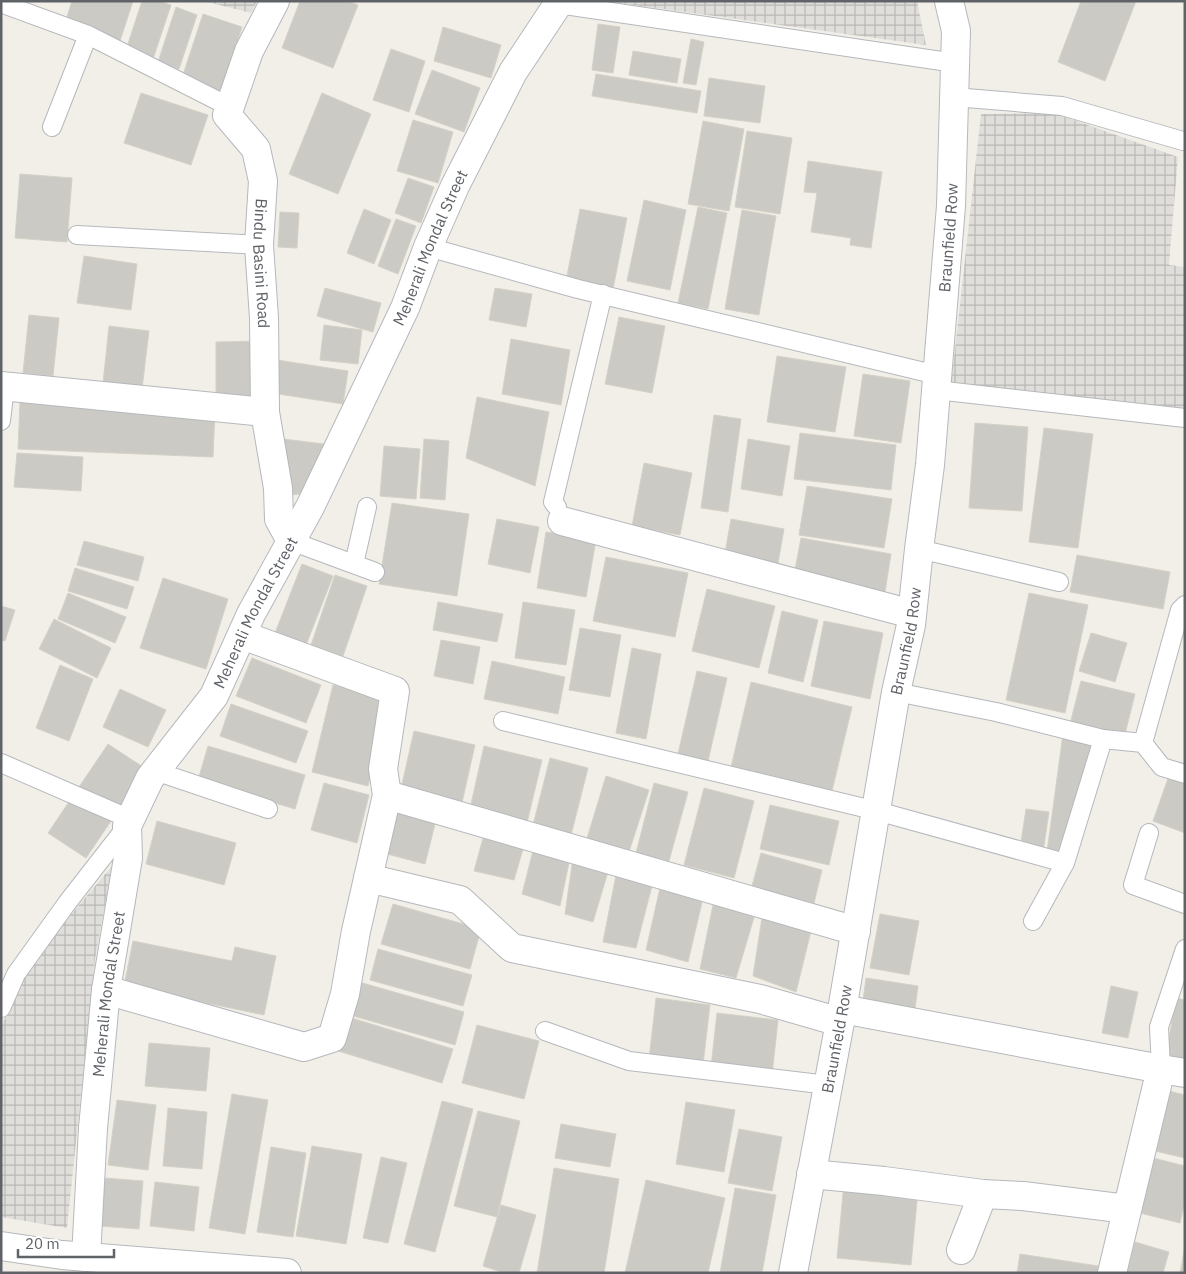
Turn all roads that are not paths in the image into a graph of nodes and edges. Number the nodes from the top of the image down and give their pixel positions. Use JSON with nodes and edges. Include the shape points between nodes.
{"nodes":[{"id":1,"x":275,"y":1,"type":"edge"},
{"id":2,"x":949,"y":1,"type":"edge"},
{"id":3,"x":559,"y":2,"type":"edge"},
{"id":4,"x":3,"y":4,"type":"dead end"},
{"id":5,"x":88,"y":35,"type":"junction"},
{"id":6,"x":955,"y":63,"type":"junction"},
{"id":7,"x":954,"y":97,"type":"junction"},
{"id":8,"x":230,"y":107,"type":"junction"},
{"id":9,"x":52,"y":127,"type":"dead end"},
{"id":10,"x":1183,"y":141,"type":"dead end"},
{"id":11,"x":77,"y":236,"type":"dead end"},
{"id":12,"x":259,"y":245,"type":"junction"},
{"id":13,"x":428,"y":247,"type":"junction"},
{"id":14,"x":603,"y":294,"type":"junction"},
{"id":15,"x":936,"y":382,"type":"junction"},
{"id":16,"x":3,"y":386,"type":"edge"},
{"id":17,"x":265,"y":412,"type":"junction"},
{"id":18,"x":1185,"y":418,"type":"edge"},
{"id":19,"x":1,"y":421,"type":"edge"},
{"id":20,"x":367,"y":507,"type":"dead end"},
{"id":21,"x":559,"y":514,"type":"joint"},
{"id":22,"x":292,"y":541,"type":"junction"},
{"id":23,"x":919,"y":549,"type":"junction"},
{"id":24,"x":354,"y":564,"type":"junction"},
{"id":25,"x":375,"y":572,"type":"dead end"},
{"id":26,"x":1059,"y":582,"type":"dead end"},
{"id":27,"x":1185,"y":605,"type":"edge"},
{"id":28,"x":912,"y":614,"type":"junction"},
{"id":29,"x":242,"y":635,"type":"junction"},
{"id":30,"x":896,"y":692,"type":"junction"},
{"id":31,"x":503,"y":721,"type":"dead end"},
{"id":32,"x":1103,"y":739,"type":"junction"},
{"id":33,"x":1143,"y":743,"type":"junction"},
{"id":34,"x":1,"y":764,"type":"edge"},
{"id":35,"x":155,"y":771,"type":"junction"},
{"id":36,"x":1185,"y":774,"type":"edge"},
{"id":37,"x":387,"y":795,"type":"junction"},
{"id":38,"x":268,"y":809,"type":"dead end"},
{"id":39,"x":877,"y":811,"type":"junction"},
{"id":40,"x":129,"y":823,"type":"junction"},
{"id":41,"x":1149,"y":834,"type":"dead end"},
{"id":42,"x":1065,"y":863,"type":"junction"},
{"id":43,"x":368,"y":878,"type":"junction"},
{"id":44,"x":1185,"y":904,"type":"edge"},
{"id":45,"x":1033,"y":921,"type":"dead end"},
{"id":46,"x":856,"y":931,"type":"junction"},
{"id":47,"x":1185,"y":949,"type":"edge"},
{"id":48,"x":106,"y":990,"type":"junction"},
{"id":49,"x":1,"y":1008,"type":"edge"},
{"id":50,"x":841,"y":1016,"type":"junction"},
{"id":51,"x":545,"y":1031,"type":"dead end"},
{"id":52,"x":1173,"y":1071,"type":"edge"},
{"id":53,"x":828,"y":1085,"type":"junction"},
{"id":54,"x":811,"y":1174,"type":"junction"},
{"id":55,"x":983,"y":1194,"type":"junction"},
{"id":56,"x":1127,"y":1209,"type":"junction"},
{"id":57,"x":1,"y":1246,"type":"edge"},
{"id":58,"x":961,"y":1250,"type":"dead end"},
{"id":59,"x":86,"y":1257,"type":"junction"},
{"id":60,"x":287,"y":1273,"type":"edge"},
{"id":61,"x":793,"y":1273,"type":"edge"},
{"id":62,"x":1112,"y":1273,"type":"edge"}],
"edges":[{"from":1,"to":8,"type":"street","via":[[249,50]]},
{"from":2,"to":6,"type":"street","name":"Braunfield Row","via":[[956,30]]},
{"from":3,"to":6,"type":"lane"},
{"from":3,"to":13,"type":"street","name":"Meherali Mondal Street","via":[[513,72]]},
{"from":4,"to":5,"type":"lane"},
{"from":5,"to":8,"type":"lane"},
{"from":5,"to":9,"type":"lane"},
{"from":6,"to":7,"type":"street","name":"Braunfield Row"},
{"from":7,"to":10,"type":"lane","via":[[1062,106]]},
{"from":7,"to":15,"type":"street","name":"Braunfield Row","via":[[951,206]]},
{"from":8,"to":12,"type":"street","name":"Bindu Basini Road","via":[[227,114],[256,149],[263,180]]},
{"from":11,"to":12,"type":"lane"},
{"from":12,"to":17,"type":"street","name":"Bindu Basini Road"},
{"from":13,"to":14,"type":"lane"},
{"from":13,"to":22,"type":"street","name":"Meherali Mondal Street","via":[[405,308]]},
{"from":14,"to":15,"type":"lane"},
{"from":14,"to":21,"type":"lane","via":[[553,502]]},
{"from":15,"to":18,"type":"lane"},
{"from":15,"to":23,"type":"street","name":"Braunfield Row"},
{"from":16,"to":17,"type":"street"},
{"from":16,"to":19,"type":"lane"},
{"from":17,"to":22,"type":"street","name":"Bindu Basini Road","via":[[278,488],[279,519]]},
{"from":20,"to":24,"type":"lane"},
{"from":21,"to":28,"type":"street"},
{"from":22,"to":24,"type":"lane"},
{"from":22,"to":29,"type":"street","name":"Meherali Mondal Street"},
{"from":23,"to":26,"type":"lane"},
{"from":23,"to":28,"type":"street","name":"Braunfield Row"},
{"from":24,"to":25,"type":"lane"},
{"from":27,"to":33,"type":"lane","via":[[1180,610]]},
{"from":28,"to":30,"type":"street","name":"Braunfield Row"},
{"from":29,"to":35,"type":"street","name":"Meherali Mondal Street","via":[[214,696]]},
{"from":29,"to":37,"type":"street","via":[[395,691],[384,769]]},
{"from":30,"to":32,"type":"lane","via":[[996,712]]},
{"from":30,"to":39,"type":"street","name":"Braunfield Row"},
{"from":31,"to":39,"type":"lane"},
{"from":32,"to":33,"type":"lane"},
{"from":32,"to":42,"type":"lane"},
{"from":33,"to":36,"type":"lane","via":[[1162,767]]},
{"from":34,"to":40,"type":"lane"},
{"from":35,"to":38,"type":"lane"},
{"from":35,"to":40,"type":"street","name":"Meherali Mondal Street"},
{"from":37,"to":43,"type":"street"},
{"from":37,"to":46,"type":"street"},
{"from":39,"to":42,"type":"lane"},
{"from":39,"to":46,"type":"street","name":"Braunfield Row"},
{"from":40,"to":48,"type":"street","name":"Meherali Mondal Street","via":[[128,858]]},
{"from":40,"to":49,"type":"lane","via":[[16,974]]},
{"from":41,"to":44,"type":"lane","via":[[1133,886]]},
{"from":42,"to":45,"type":"lane"},
{"from":43,"to":48,"type":"street","via":[[345,994],[332,1038],[304,1047]]},
{"from":43,"to":50,"type":"street","via":[[460,900],[512,948]]},
{"from":46,"to":50,"type":"street","name":"Braunfield Row"},
{"from":47,"to":52,"type":"lane","via":[[1159,1027]]},
{"from":48,"to":59,"type":"street","name":"Meherali Mondal Street","via":[[93,1128]]},
{"from":50,"to":52,"type":"street"},
{"from":50,"to":53,"type":"street","name":"Braunfield Row"},
{"from":51,"to":53,"type":"lane","via":[[629,1061]]},
{"from":52,"to":56,"type":"street"},
{"from":53,"to":54,"type":"street","name":"Braunfield Row"},
{"from":54,"to":55,"type":"street"},
{"from":54,"to":61,"type":"street","name":"Braunfield Row"},
{"from":55,"to":56,"type":"street"},
{"from":55,"to":58,"type":"street"},
{"from":56,"to":62,"type":"street"},
{"from":57,"to":59,"type":"street"},
{"from":59,"to":60,"type":"street"}]}
